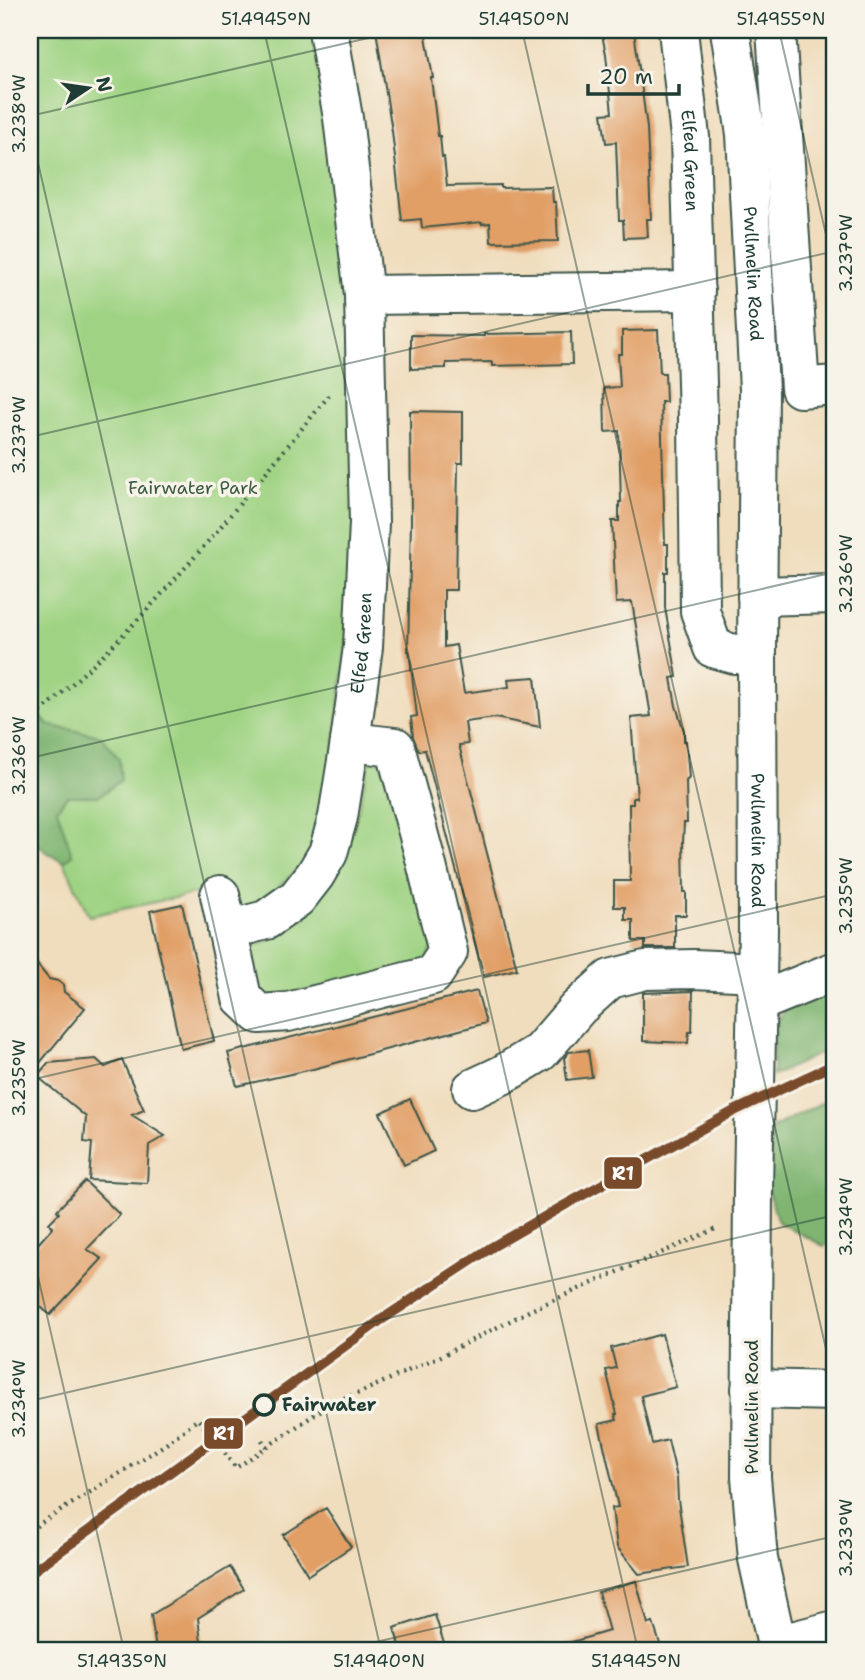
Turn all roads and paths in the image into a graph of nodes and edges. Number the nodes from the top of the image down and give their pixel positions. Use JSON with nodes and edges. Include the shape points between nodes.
{"nodes":[{"id":1,"x":328,"y":30,"type":"edge"},
{"id":2,"x":678,"y":30,"type":"edge"},
{"id":3,"x":730,"y":30,"type":"edge"},
{"id":4,"x":776,"y":30,"type":"edge"},
{"id":5,"x":695,"y":291,"type":"junction"},
{"id":6,"x":364,"y":295,"type":"junction"},
{"id":7,"x":365,"y":353,"type":"junction"},
{"id":8,"x":835,"y":385,"type":"edge"},
{"id":9,"x":835,"y":594,"type":"edge"},
{"id":10,"x":757,"y":596,"type":"junction"},
{"id":11,"x":757,"y":652,"type":"junction"},
{"id":12,"x":30,"y":721,"type":"edge"},
{"id":13,"x":351,"y":741,"type":"junction"},
{"id":14,"x":835,"y":971,"type":"edge"},
{"id":15,"x":757,"y":1004,"type":"junction"},
{"id":16,"x":472,"y":1089,"type":"dead end"},
{"id":17,"x":753,"y":1201,"type":"junction"},
{"id":18,"x":751,"y":1389,"type":"junction"},
{"id":19,"x":835,"y":1391,"type":"edge"},
{"id":20,"x":262,"y":1440,"type":"dead end"},
{"id":21,"x":266,"y":1447,"type":"junction"},
{"id":22,"x":30,"y":1530,"type":"edge"},
{"id":23,"x":835,"y":1630,"type":"edge"},
{"id":24,"x":778,"y":1647,"type":"edge"}],
"edges":[{"from":1,"to":6,"type":"street","name":"Elfed Green"},
{"from":2,"to":5,"type":"street","name":"Elfed Green","via":[[690,137]]},
{"from":3,"to":10,"type":"street","name":"Pwllmelin Road","via":[[746,134],[755,289]]},
{"from":4,"to":8,"type":"street","via":[[800,388]]},
{"from":5,"to":6,"type":"street"},
{"from":5,"to":11,"type":"street","name":"Elfed Green","via":[[700,611],[713,648],[734,654]]},
{"from":6,"to":7,"type":"street","name":"Elfed Green"},
{"from":7,"to":12,"type":"path","via":[[170,584],[123,635]]},
{"from":7,"to":13,"type":"street","name":"Elfed Green","via":[[369,523]]},
{"from":9,"to":10,"type":"street"},
{"from":10,"to":11,"type":"street","name":"Pwllmelin Road"},
{"from":11,"to":15,"type":"street","name":"Pwllmelin Road"},
{"from":13,"to":13,"type":"street","name":"Elfed Green","via":[[338,817],[328,853],[315,875],[296,898],[266,920],[223,913],[242,998],[259,1014],[289,1013],[433,975],[448,952],[395,747]]},
{"from":14,"to":15,"type":"street"},
{"from":15,"to":16,"type":"street","via":[[694,969],[646,970],[610,979],[540,1052]]},
{"from":15,"to":17,"type":"street","name":"Pwllmelin Road"},
{"from":17,"to":18,"type":"street","name":"Pwllmelin Road"},
{"from":17,"to":21,"type":"path","via":[[441,1356],[333,1402]]},
{"from":18,"to":19,"type":"street"},
{"from":18,"to":24,"type":"street","name":"Pwllmelin Road","via":[[751,1478],[758,1559]]},
{"from":20,"to":21,"type":"path"},
{"from":21,"to":22,"type":"path","via":[[236,1468],[198,1419],[168,1445]]},
{"from":23,"to":24,"type":"street"}]}
